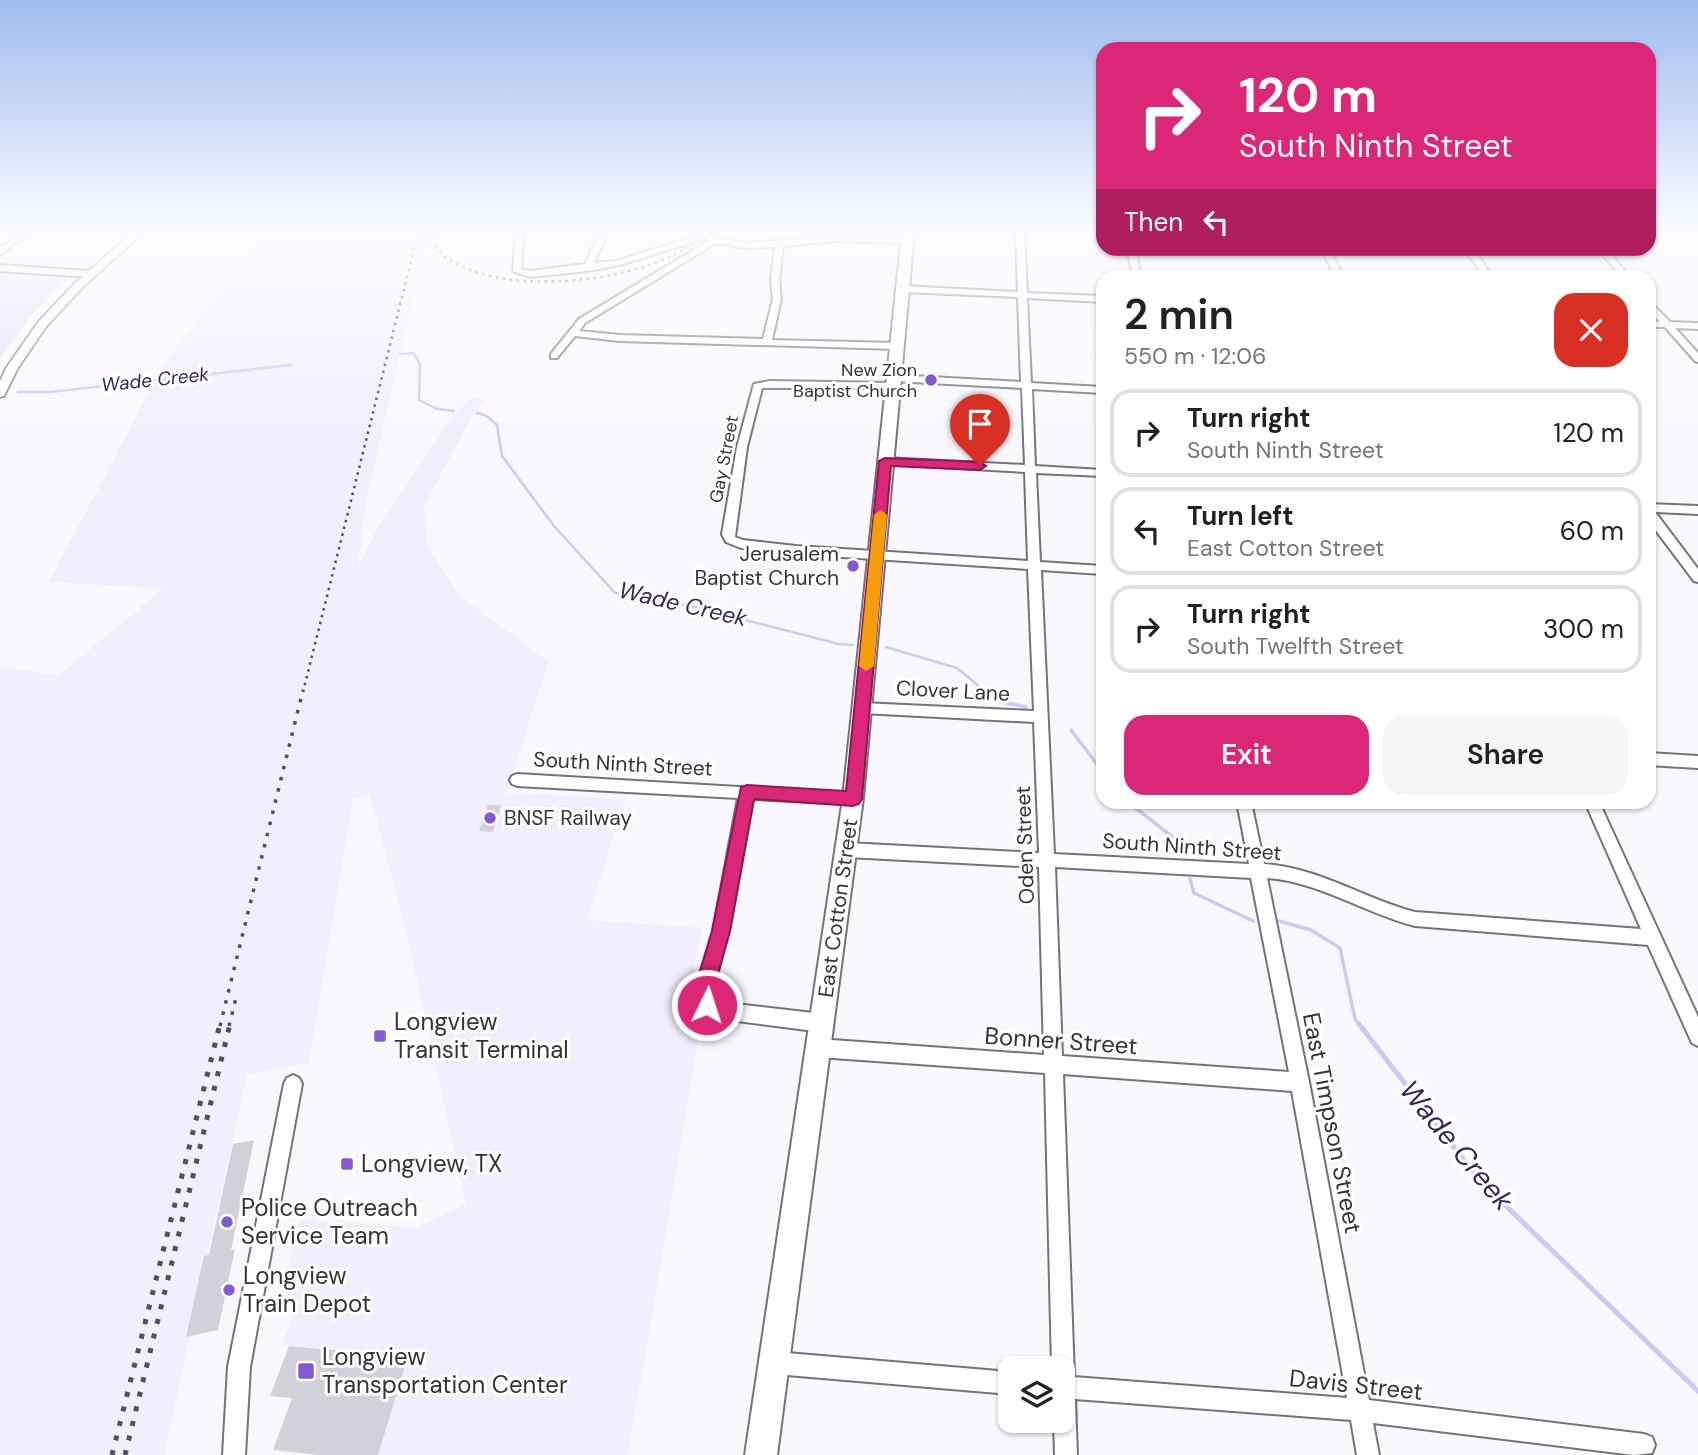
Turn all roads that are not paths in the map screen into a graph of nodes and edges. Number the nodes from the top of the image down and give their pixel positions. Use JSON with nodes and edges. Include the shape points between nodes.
{"nodes":[{"id":1,"x":63,"y":301,"type":"edge"},
{"id":2,"x":612,"y":301,"type":"edge"},
{"id":3,"x":776,"y":301,"type":"edge"},
{"id":4,"x":901,"y":301,"type":"edge"},
{"id":5,"x":1023,"y":301,"type":"edge"},
{"id":6,"x":1656,"y":312,"type":"edge"},
{"id":7,"x":1656,"y":324,"type":"edge"},
{"id":8,"x":1668,"y":325,"type":"junction"},
{"id":9,"x":1698,"y":326,"type":"edge"},
{"id":10,"x":572,"y":333,"type":"junction"},
{"id":11,"x":767,"y":341,"type":"junction"},
{"id":12,"x":896,"y":346,"type":"junction"},
{"id":13,"x":554,"y":355,"type":"dead end"},
{"id":14,"x":1698,"y":359,"type":"edge"},
{"id":15,"x":893,"y":382,"type":"junction"},
{"id":16,"x":1026,"y":386,"type":"junction"},
{"id":17,"x":1096,"y":390,"type":"edge"},
{"id":18,"x":0,"y":393,"type":"edge"},
{"id":19,"x":885,"y":461,"type":"junction"},
{"id":20,"x":1029,"y":468,"type":"junction"},
{"id":21,"x":1096,"y":472,"type":"edge"},
{"id":22,"x":1656,"y":510,"type":"edge"},
{"id":23,"x":1698,"y":510,"type":"edge"},
{"id":24,"x":1656,"y":521,"type":"edge"},
{"id":25,"x":877,"y":554,"type":"junction"},
{"id":26,"x":1034,"y":566,"type":"junction"},
{"id":27,"x":1096,"y":570,"type":"edge"},
{"id":28,"x":1698,"y":578,"type":"edge"},
{"id":29,"x":862,"y":708,"type":"junction"},
{"id":30,"x":1041,"y":717,"type":"junction"},
{"id":31,"x":1656,"y":759,"type":"edge"},
{"id":32,"x":1698,"y":762,"type":"edge"},
{"id":33,"x":517,"y":780,"type":"dead end"},
{"id":34,"x":747,"y":792,"type":"junction"},
{"id":35,"x":853,"y":799,"type":"junction"},
{"id":36,"x":1245,"y":809,"type":"edge"},
{"id":37,"x":1595,"y":809,"type":"edge"},
{"id":38,"x":847,"y":850,"type":"junction"},
{"id":39,"x":1047,"y":860,"type":"junction"},
{"id":40,"x":1258,"y":871,"type":"junction"},
{"id":41,"x":1653,"y":938,"type":"junction"},
{"id":42,"x":822,"y":1023,"type":"junction"},
{"id":43,"x":1698,"y":1037,"type":"edge"},
{"id":44,"x":818,"y":1048,"type":"junction"},
{"id":45,"x":1053,"y":1065,"type":"junction"},
{"id":46,"x":1300,"y":1082,"type":"junction"},
{"id":47,"x":293,"y":1084,"type":"dead end"},
{"id":48,"x":1062,"y":1356,"type":"edge"},
{"id":49,"x":775,"y":1363,"type":"junction"},
{"id":50,"x":998,"y":1382,"type":"edge"},
{"id":51,"x":1075,"y":1388,"type":"edge"},
{"id":52,"x":1360,"y":1410,"type":"junction"},
{"id":53,"x":1065,"y":1433,"type":"edge"},
{"id":54,"x":1644,"y":1445,"type":"dead end"},
{"id":55,"x":234,"y":1455,"type":"edge"},
{"id":56,"x":761,"y":1455,"type":"edge"},
{"id":57,"x":1066,"y":1455,"type":"edge"},
{"id":58,"x":1368,"y":1455,"type":"edge"}],
"edges":[{"from":1,"to":18,"type":"street","via":[[41,324]]},
{"from":2,"to":10,"type":"street"},
{"from":3,"to":11,"type":"street"},
{"from":4,"to":12,"type":"main road","name":"East Cotton Street"},
{"from":5,"to":16,"type":"street","name":"Oden Street"},
{"from":6,"to":8,"type":"street"},
{"from":7,"to":8,"type":"street"},
{"from":8,"to":9,"type":"street"},
{"from":8,"to":14,"type":"street"},
{"from":10,"to":11,"type":"street"},
{"from":10,"to":13,"type":"street"},
{"from":11,"to":12,"type":"street"},
{"from":12,"to":15,"type":"main road","name":"East Cotton Street"},
{"from":15,"to":16,"type":"street"},
{"from":15,"to":19,"type":"main road","name":"East Cotton Street"},
{"from":15,"to":25,"type":"street","name":"Gay Street","via":[[760,385],[742,447],[728,534],[731,541],[789,550]]},
{"from":16,"to":17,"type":"street"},
{"from":16,"to":20,"type":"street","name":"Oden Street"},
{"from":19,"to":20,"type":"street"},
{"from":19,"to":25,"type":"main road","name":"East Cotton Street"},
{"from":20,"to":21,"type":"street"},
{"from":20,"to":26,"type":"street","name":"Oden Street"},
{"from":22,"to":23,"type":"street"},
{"from":24,"to":28,"type":"street"},
{"from":25,"to":26,"type":"street"},
{"from":25,"to":29,"type":"main road","name":"East Cotton Street"},
{"from":26,"to":27,"type":"street"},
{"from":26,"to":30,"type":"street","name":"Oden Street"},
{"from":29,"to":30,"type":"street","name":"Clover Lane"},
{"from":29,"to":35,"type":"main road","name":"East Cotton Street"},
{"from":30,"to":39,"type":"street","name":"Oden Street"},
{"from":31,"to":32,"type":"street"},
{"from":33,"to":34,"type":"street","name":"South Ninth Street"},
{"from":34,"to":35,"type":"street","name":"South Ninth Street"},
{"from":34,"to":42,"type":"street","via":[[704,1000],[714,1010]]},
{"from":35,"to":38,"type":"main road","name":"East Cotton Street"},
{"from":36,"to":40,"type":"street","name":"East Timpson Street"},
{"from":37,"to":41,"type":"street"},
{"from":38,"to":39,"type":"street","name":"South Ninth Street"},
{"from":38,"to":42,"type":"main road","name":"East Cotton Street"},
{"from":39,"to":40,"type":"street","name":"South Ninth Street"},
{"from":39,"to":45,"type":"street","name":"Oden Street"},
{"from":40,"to":41,"type":"street","name":"South Ninth Street","via":[[1303,877],[1415,919]]},
{"from":40,"to":46,"type":"street","name":"East Timpson Street"},
{"from":41,"to":43,"type":"street"},
{"from":42,"to":44,"type":"main road","name":"East Cotton Street"},
{"from":44,"to":45,"type":"street","name":"Bonner Street"},
{"from":44,"to":49,"type":"main road","name":"East Cotton Street"},
{"from":45,"to":46,"type":"street","name":"Bonner Street"},
{"from":45,"to":48,"type":"street","name":"Oden Street"},
{"from":46,"to":52,"type":"street","name":"East Timpson Street"},
{"from":47,"to":55,"type":"street","via":[[239,1367]]},
{"from":49,"to":50,"type":"street"},
{"from":49,"to":56,"type":"main road","name":"East Cotton Street"},
{"from":51,"to":52,"type":"street","name":"Davis Street"},
{"from":52,"to":54,"type":"street","name":"Davis Street"},
{"from":52,"to":58,"type":"street","name":"East Timpson Street"},
{"from":53,"to":57,"type":"street","name":"Oden Street"}]}
